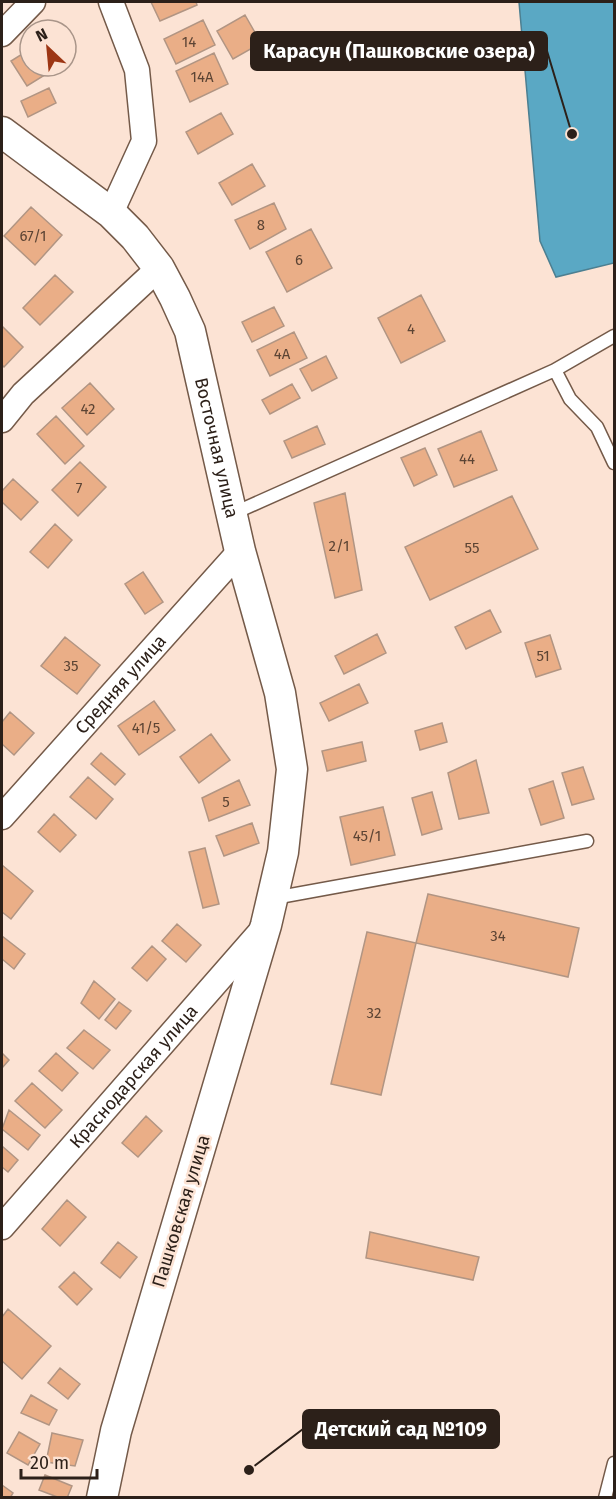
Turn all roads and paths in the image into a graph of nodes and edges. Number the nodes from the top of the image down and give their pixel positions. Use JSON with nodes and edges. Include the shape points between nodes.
{"nodes":[{"id":1,"x":33,"y":2,"type":"edge"},
{"id":2,"x":111,"y":2,"type":"edge"},
{"id":3,"x":2,"y":34,"type":"edge"},
{"id":4,"x":2,"y":132,"type":"edge"},
{"id":5,"x":111,"y":213,"type":"junction"},
{"id":6,"x":159,"y":268,"type":"junction"},
{"id":7,"x":615,"y":336,"type":"edge"},
{"id":8,"x":555,"y":370,"type":"junction"},
{"id":9,"x":2,"y":420,"type":"edge"},
{"id":10,"x":615,"y":463,"type":"edge"},
{"id":11,"x":232,"y":514,"type":"junction"},
{"id":12,"x":240,"y":551,"type":"junction"},
{"id":13,"x":2,"y":818,"type":"edge"},
{"id":14,"x":587,"y":841,"type":"dead end"},
{"id":15,"x":269,"y":912,"type":"junction"},
{"id":16,"x":2,"y":1227,"type":"edge"},
{"id":17,"x":615,"y":1463,"type":"edge"},
{"id":18,"x":102,"y":1497,"type":"edge"},
{"id":19,"x":605,"y":1497,"type":"edge"}],
"edges":[{"from":1,"to":3,"type":"street"},
{"from":2,"to":5,"type":"street","via":[[137,70],[144,141]]},
{"from":4,"to":5,"type":"street","name":"Восточная улица"},
{"from":5,"to":6,"type":"street","name":"Восточная улица"},
{"from":6,"to":9,"type":"street","via":[[23,394]]},
{"from":6,"to":11,"type":"street","name":"Восточная улица","via":[[190,331]]},
{"from":7,"to":8,"type":"lane"},
{"from":8,"to":10,"type":"lane","via":[[570,399],[597,427]]},
{"from":8,"to":11,"type":"lane"},
{"from":11,"to":12,"type":"street","name":"Восточная улица"},
{"from":12,"to":13,"type":"street","name":"Средняя улица"},
{"from":12,"to":15,"type":"street","name":"Восточная улица","via":[[280,693],[292,769],[283,852]]},
{"from":14,"to":15,"type":"lane"},
{"from":15,"to":16,"type":"street","name":"Краснодарская улица"},
{"from":15,"to":18,"type":"street","name":"Пашковская улица","via":[[116,1431]]},
{"from":17,"to":19,"type":"lane"}]}
